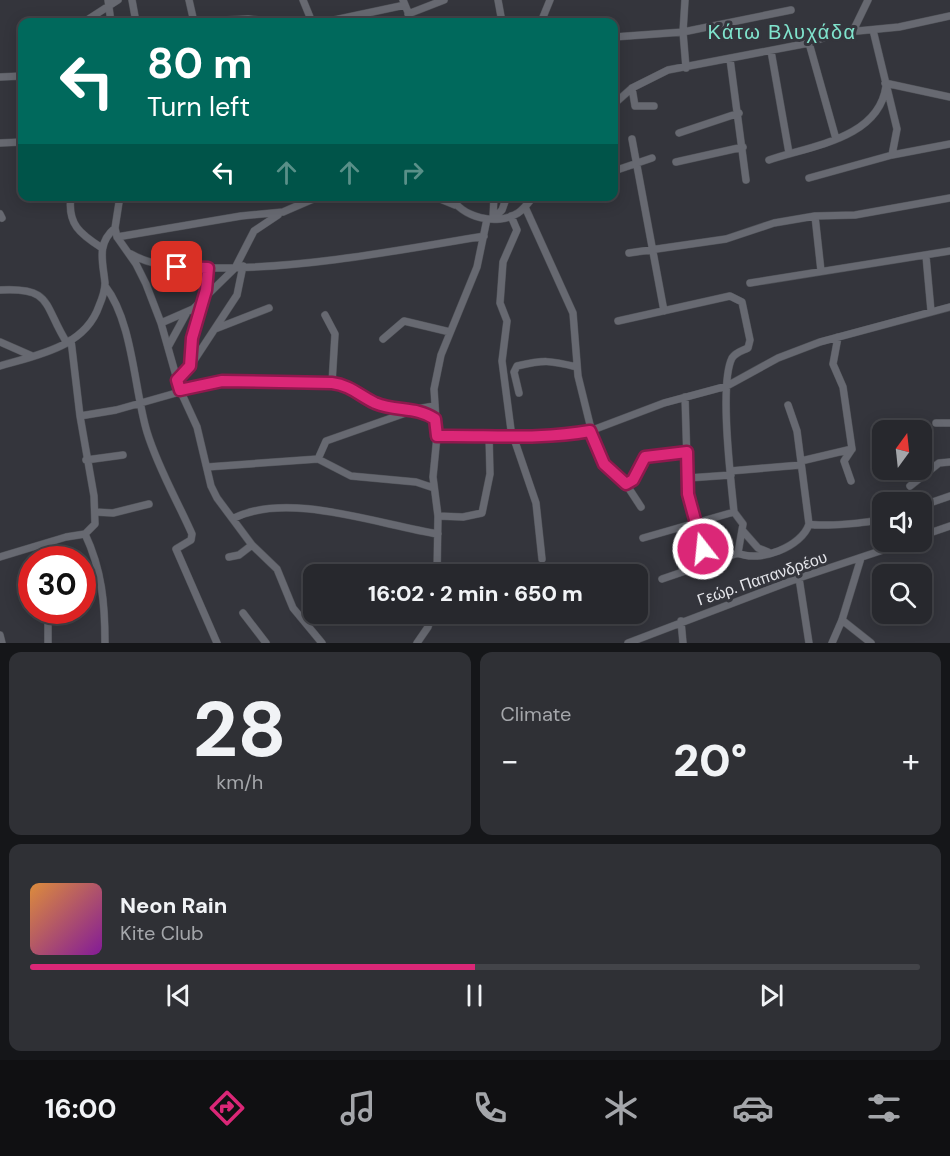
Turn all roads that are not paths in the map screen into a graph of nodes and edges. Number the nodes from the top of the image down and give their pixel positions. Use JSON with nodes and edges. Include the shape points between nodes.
{"nodes":[{"id":1,"x":118,"y":0,"type":"edge"},
{"id":2,"x":132,"y":0,"type":"edge"},
{"id":3,"x":189,"y":0,"type":"edge"},
{"id":4,"x":303,"y":0,"type":"edge"},
{"id":5,"x":444,"y":0,"type":"edge"},
{"id":6,"x":498,"y":0,"type":"edge"},
{"id":7,"x":550,"y":0,"type":"edge"},
{"id":8,"x":685,"y":0,"type":"edge"},
{"id":9,"x":868,"y":0,"type":"edge"},
{"id":10,"x":109,"y":3,"type":"edge"},
{"id":11,"x":404,"y":3,"type":"edge"},
{"id":12,"x":791,"y":10,"type":"dead end"},
{"id":13,"x":408,"y":14,"type":"junction"},
{"id":14,"x":950,"y":16,"type":"edge"},
{"id":15,"x":89,"y":18,"type":"edge"},
{"id":16,"x":111,"y":18,"type":"edge"},
{"id":17,"x":135,"y":18,"type":"edge"},
{"id":18,"x":193,"y":18,"type":"edge"},
{"id":19,"x":310,"y":18,"type":"edge"},
{"id":20,"x":342,"y":18,"type":"edge"},
{"id":21,"x":410,"y":18,"type":"edge"},
{"id":22,"x":501,"y":18,"type":"edge"},
{"id":23,"x":543,"y":18,"type":"edge"},
{"id":24,"x":873,"y":30,"type":"junction"},
{"id":25,"x":854,"y":31,"type":"junction"},
{"id":26,"x":682,"y":32,"type":"junction"},
{"id":27,"x":618,"y":37,"type":"edge"},
{"id":28,"x":809,"y":43,"type":"junction"},
{"id":29,"x":771,"y":51,"type":"junction"},
{"id":30,"x":730,"y":59,"type":"junction"},
{"id":31,"x":686,"y":68,"type":"junction"},
{"id":32,"x":18,"y":76,"type":"edge"},
{"id":33,"x":0,"y":77,"type":"edge"},
{"id":34,"x":886,"y":85,"type":"junction"},
{"id":35,"x":632,"y":88,"type":"junction"},
{"id":36,"x":950,"y":97,"type":"edge"},
{"id":37,"x":618,"y":100,"type":"edge"},
{"id":38,"x":654,"y":106,"type":"dead end"},
{"id":39,"x":739,"y":113,"type":"junction"},
{"id":40,"x":678,"y":133,"type":"dead end"},
{"id":41,"x":632,"y":139,"type":"dead end"},
{"id":42,"x":836,"y":139,"type":"junction"},
{"id":43,"x":18,"y":142,"type":"edge"},
{"id":44,"x":0,"y":143,"type":"edge"},
{"id":45,"x":950,"y":144,"type":"edge"},
{"id":46,"x":743,"y":147,"type":"junction"},
{"id":47,"x":789,"y":153,"type":"junction"},
{"id":48,"x":892,"y":155,"type":"junction"},
{"id":49,"x":652,"y":158,"type":"dead end"},
{"id":50,"x":769,"y":160,"type":"dead end"},
{"id":51,"x":676,"y":162,"type":"dead end"},
{"id":52,"x":637,"y":164,"type":"junction"},
{"id":53,"x":618,"y":170,"type":"edge"},
{"id":54,"x":809,"y":178,"type":"dead end"},
{"id":55,"x":746,"y":180,"type":"dead end"},
{"id":56,"x":950,"y":198,"type":"edge"},
{"id":57,"x":71,"y":201,"type":"edge"},
{"id":58,"x":119,"y":201,"type":"edge"},
{"id":59,"x":308,"y":201,"type":"edge"},
{"id":60,"x":445,"y":201,"type":"edge"},
{"id":61,"x":453,"y":201,"type":"edge"},
{"id":62,"x":493,"y":201,"type":"edge"},
{"id":63,"x":505,"y":201,"type":"edge"},
{"id":64,"x":530,"y":201,"type":"edge"},
{"id":65,"x":455,"y":205,"type":"junction"},
{"id":66,"x":525,"y":207,"type":"junction"},
{"id":67,"x":283,"y":212,"type":"junction"},
{"id":68,"x":511,"y":216,"type":"junction"},
{"id":69,"x":815,"y":216,"type":"junction"},
{"id":70,"x":490,"y":219,"type":"junction"},
{"id":71,"x":115,"y":228,"type":"junction"},
{"id":72,"x":484,"y":236,"type":"junction"},
{"id":73,"x":117,"y":237,"type":"junction"},
{"id":74,"x":102,"y":248,"type":"junction"},
{"id":75,"x":652,"y":249,"type":"junction"},
{"id":76,"x":950,"y":251,"type":"edge"},
{"id":77,"x":129,"y":253,"type":"junction"},
{"id":78,"x":629,"y":253,"type":"dead end"},
{"id":79,"x":926,"y":256,"type":"junction"},
{"id":80,"x":208,"y":268,"type":"junction"},
{"id":81,"x":239,"y":268,"type":"junction"},
{"id":82,"x":821,"y":270,"type":"junction"},
{"id":83,"x":750,"y":283,"type":"dead end"},
{"id":84,"x":105,"y":286,"type":"junction"},
{"id":85,"x":0,"y":290,"type":"edge"},
{"id":86,"x":201,"y":301,"type":"junction"},
{"id":87,"x":950,"y":307,"type":"edge"},
{"id":88,"x":269,"y":308,"type":"dead end"},
{"id":89,"x":664,"y":311,"type":"junction"},
{"id":90,"x":931,"y":311,"type":"junction"},
{"id":91,"x":188,"y":312,"type":"junction"},
{"id":92,"x":325,"y":315,"type":"dead end"},
{"id":93,"x":618,"y":321,"type":"dead end"},
{"id":94,"x":161,"y":323,"type":"junction"},
{"id":95,"x":213,"y":330,"type":"junction"},
{"id":96,"x":450,"y":332,"type":"junction"},
{"id":97,"x":838,"y":337,"type":"junction"},
{"id":98,"x":382,"y":339,"type":"dead end"},
{"id":99,"x":0,"y":342,"type":"edge"},
{"id":100,"x":69,"y":342,"type":"junction"},
{"id":101,"x":168,"y":347,"type":"junction"},
{"id":102,"x":32,"y":356,"type":"junction"},
{"id":103,"x":0,"y":366,"type":"edge"},
{"id":104,"x":190,"y":366,"type":"junction"},
{"id":105,"x":577,"y":368,"type":"junction"},
{"id":106,"x":177,"y":380,"type":"junction"},
{"id":107,"x":332,"y":383,"type":"junction"},
{"id":108,"x":727,"y":386,"type":"junction"},
{"id":109,"x":180,"y":390,"type":"junction"},
{"id":110,"x":519,"y":393,"type":"dead end"},
{"id":111,"x":685,"y":398,"type":"junction"},
{"id":112,"x":139,"y":403,"type":"junction"},
{"id":113,"x":788,"y":405,"type":"dead end"},
{"id":114,"x":434,"y":406,"type":"junction"},
{"id":115,"x":417,"y":409,"type":"junction"},
{"id":116,"x":80,"y":416,"type":"junction"},
{"id":117,"x":435,"y":419,"type":"junction"},
{"id":118,"x":936,"y":423,"type":"dead end"},
{"id":119,"x":950,"y":423,"type":"edge"},
{"id":120,"x":590,"y":431,"type":"junction"},
{"id":121,"x":489,"y":435,"type":"junction"},
{"id":122,"x":437,"y":436,"type":"junction"},
{"id":123,"x":514,"y":436,"type":"junction"},
{"id":124,"x":852,"y":449,"type":"junction"},
{"id":125,"x":687,"y":452,"type":"junction"},
{"id":126,"x":123,"y":455,"type":"dead end"},
{"id":127,"x":318,"y":459,"type":"junction"},
{"id":128,"x":86,"y":460,"type":"junction"},
{"id":129,"x":950,"y":462,"type":"edge"},
{"id":130,"x":801,"y":463,"type":"junction"},
{"id":131,"x":207,"y":467,"type":"junction"},
{"id":132,"x":730,"y":473,"type":"junction"},
{"id":133,"x":688,"y":478,"type":"junction"},
{"id":134,"x":851,"y":481,"type":"dead end"},
{"id":135,"x":626,"y":484,"type":"junction"},
{"id":136,"x":910,"y":486,"type":"dead end"},
{"id":137,"x":434,"y":488,"type":"junction"},
{"id":138,"x":950,"y":496,"type":"edge"},
{"id":139,"x":932,"y":502,"type":"edge"},
{"id":140,"x":149,"y":504,"type":"dead end"},
{"id":141,"x":642,"y":507,"type":"dead end"},
{"id":142,"x":95,"y":512,"type":"junction"},
{"id":143,"x":734,"y":512,"type":"junction"},
{"id":144,"x":438,"y":516,"type":"junction"},
{"id":145,"x":234,"y":518,"type":"junction"},
{"id":146,"x":695,"y":521,"type":"junction"},
{"id":147,"x":872,"y":522,"type":"edge"},
{"id":148,"x":809,"y":524,"type":"junction"},
{"id":149,"x":950,"y":526,"type":"edge"},
{"id":150,"x":743,"y":531,"type":"junction"},
{"id":151,"x":932,"y":532,"type":"edge"},
{"id":152,"x":85,"y":534,"type":"junction"},
{"id":153,"x":438,"y":534,"type":"junction"},
{"id":154,"x":643,"y":538,"type":"dead end"},
{"id":155,"x":44,"y":544,"type":"joint"},
{"id":156,"x":252,"y":545,"type":"junction"},
{"id":157,"x":878,"y":552,"type":"edge"},
{"id":158,"x":738,"y":553,"type":"junction"},
{"id":159,"x":771,"y":553,"type":"junction"},
{"id":160,"x":0,"y":557,"type":"edge"},
{"id":161,"x":229,"y":557,"type":"dead end"},
{"id":162,"x":861,"y":558,"type":"junction"},
{"id":163,"x":542,"y":560,"type":"dead end"},
{"id":164,"x":437,"y":564,"type":"edge"},
{"id":165,"x":707,"y":564,"type":"junction"},
{"id":166,"x":799,"y":578,"type":"junction"},
{"id":167,"x":662,"y":579,"type":"dead end"},
{"id":168,"x":243,"y":613,"type":"dead end"},
{"id":169,"x":842,"y":620,"type":"junction"},
{"id":170,"x":681,"y":621,"type":"junction"},
{"id":171,"x":48,"y":624,"type":"edge"},
{"id":172,"x":429,"y":624,"type":"edge"},
{"id":173,"x":0,"y":635,"type":"edge"},
{"id":174,"x":2,"y":643,"type":"edge"},
{"id":175,"x":48,"y":643,"type":"edge"},
{"id":176,"x":105,"y":643,"type":"edge"},
{"id":177,"x":217,"y":643,"type":"edge"},
{"id":178,"x":266,"y":643,"type":"edge"},
{"id":179,"x":322,"y":643,"type":"edge"},
{"id":180,"x":417,"y":643,"type":"edge"},
{"id":181,"x":628,"y":643,"type":"edge"},
{"id":182,"x":683,"y":643,"type":"edge"},
{"id":183,"x":809,"y":643,"type":"edge"},
{"id":184,"x":832,"y":643,"type":"edge"},
{"id":185,"x":871,"y":643,"type":"edge"}],
"edges":[{"from":1,"to":10,"type":"street"},
{"from":2,"to":17,"type":"street"},
{"from":3,"to":18,"type":"street"},
{"from":4,"to":19,"type":"street"},
{"from":5,"to":13,"type":"street"},
{"from":6,"to":22,"type":"street"},
{"from":7,"to":23,"type":"street"},
{"from":8,"to":26,"type":"street"},
{"from":9,"to":25,"type":"street"},
{"from":10,"to":15,"type":"street"},
{"from":10,"to":16,"type":"street"},
{"from":11,"to":13,"type":"street"},
{"from":11,"to":20,"type":"street"},
{"from":12,"to":26,"type":"street"},
{"from":13,"to":21,"type":"street"},
{"from":14,"to":24,"type":"street"},
{"from":24,"to":25,"type":"street"},
{"from":24,"to":34,"type":"street"},
{"from":25,"to":28,"type":"street"},
{"from":26,"to":27,"type":"street"},
{"from":26,"to":31,"type":"street"},
{"from":28,"to":29,"type":"street"},
{"from":28,"to":42,"type":"street"},
{"from":29,"to":30,"type":"street"},
{"from":29,"to":47,"type":"street"},
{"from":30,"to":31,"type":"street"},
{"from":30,"to":39,"type":"street"},
{"from":31,"to":35,"type":"street","via":[[662,71]]},
{"from":32,"to":33,"type":"street"},
{"from":34,"to":36,"type":"street"},
{"from":34,"to":42,"type":"street","via":[[881,104],[870,118],[859,129]]},
{"from":34,"to":48,"type":"street","via":[[897,129]]},
{"from":35,"to":37,"type":"street"},
{"from":35,"to":38,"type":"street","via":[[636,106]]},
{"from":39,"to":40,"type":"street"},
{"from":39,"to":46,"type":"street"},
{"from":41,"to":52,"type":"street"},
{"from":42,"to":47,"type":"street"},
{"from":43,"to":44,"type":"street"},
{"from":45,"to":48,"type":"street"},
{"from":46,"to":51,"type":"street"},
{"from":46,"to":55,"type":"street"},
{"from":47,"to":50,"type":"street"},
{"from":48,"to":54,"type":"street"},
{"from":49,"to":52,"type":"street"},
{"from":52,"to":53,"type":"street"},
{"from":52,"to":75,"type":"street"},
{"from":56,"to":69,"type":"street","via":[[855,215]]},
{"from":57,"to":74,"type":"street","via":[[70,219],[74,226]]},
{"from":58,"to":71,"type":"street"},
{"from":59,"to":67,"type":"street"},
{"from":60,"to":65,"type":"street"},
{"from":61,"to":65,"type":"street"},
{"from":62,"to":70,"type":"street"},
{"from":63,"to":70,"type":"street","via":[[502,210]]},
{"from":64,"to":66,"type":"street"},
{"from":65,"to":70,"type":"street"},
{"from":66,"to":68,"type":"street"},
{"from":66,"to":105,"type":"street","via":[[572,307]]},
{"from":67,"to":73,"type":"street"},
{"from":67,"to":81,"type":"street","via":[[254,231]]},
{"from":68,"to":70,"type":"street"},
{"from":68,"to":123,"type":"street","via":[[517,230],[503,262],[500,303],[507,321],[502,361]]},
{"from":69,"to":75,"type":"street","via":[[774,222],[726,239]]},
{"from":69,"to":82,"type":"street"},
{"from":70,"to":72,"type":"street"},
{"from":71,"to":73,"type":"street"},
{"from":71,"to":74,"type":"street","via":[[107,234]]},
{"from":72,"to":81,"type":"street","via":[[375,254]]},
{"from":72,"to":96,"type":"street","via":[[477,267]]},
{"from":73,"to":77,"type":"street"},
{"from":74,"to":84,"type":"street"},
{"from":75,"to":78,"type":"street"},
{"from":75,"to":89,"type":"street"},
{"from":76,"to":79,"type":"street"},
{"from":77,"to":80,"type":"street","via":[[144,261]]},
{"from":77,"to":94,"type":"street"},
{"from":79,"to":82,"type":"street"},
{"from":79,"to":90,"type":"street"},
{"from":80,"to":81,"type":"street"},
{"from":80,"to":86,"type":"street"},
{"from":81,"to":86,"type":"street"},
{"from":81,"to":95,"type":"street","via":[[237,295]]},
{"from":82,"to":83,"type":"street"},
{"from":84,"to":100,"type":"street","via":[[90,326]]},
{"from":84,"to":112,"type":"street","via":[[123,326]]},
{"from":85,"to":100,"type":"street","via":[[24,289],[39,294]]},
{"from":86,"to":91,"type":"street"},
{"from":86,"to":104,"type":"street"},
{"from":87,"to":90,"type":"street"},
{"from":88,"to":95,"type":"street"},
{"from":89,"to":93,"type":"street"},
{"from":89,"to":108,"type":"street","via":[[730,296],[742,302],[750,345],[734,355]]},
{"from":90,"to":97,"type":"street"},
{"from":91,"to":94,"type":"street"},
{"from":91,"to":101,"type":"street"},
{"from":92,"to":107,"type":"street","via":[[335,334]]},
{"from":94,"to":101,"type":"street"},
{"from":95,"to":104,"type":"street"},
{"from":96,"to":98,"type":"street","via":[[404,321]]},
{"from":96,"to":114,"type":"street","via":[[436,373]]},
{"from":97,"to":108,"type":"street","via":[[778,358]]},
{"from":97,"to":124,"type":"street","via":[[833,364],[843,387]]},
{"from":99,"to":102,"type":"street"},
{"from":100,"to":102,"type":"street"},
{"from":100,"to":116,"type":"street"},
{"from":101,"to":106,"type":"street"},
{"from":102,"to":103,"type":"street"},
{"from":104,"to":106,"type":"street"},
{"from":105,"to":110,"type":"street","via":[[545,359],[517,366],[514,372]]},
{"from":105,"to":120,"type":"street"},
{"from":106,"to":109,"type":"street"},
{"from":107,"to":109,"type":"street","via":[[222,381]]},
{"from":107,"to":115,"type":"street","via":[[349,387],[387,407]]},
{"from":108,"to":111,"type":"street"},
{"from":108,"to":132,"type":"street"},
{"from":109,"to":112,"type":"street"},
{"from":109,"to":131,"type":"street","via":[[197,427]]},
{"from":111,"to":120,"type":"street"},
{"from":111,"to":125,"type":"street"},
{"from":112,"to":116,"type":"street"},
{"from":112,"to":177,"type":"street","via":[[150,443],[192,534],[176,552]]},
{"from":113,"to":130,"type":"street"},
{"from":114,"to":115,"type":"street"},
{"from":114,"to":117,"type":"street"},
{"from":115,"to":117,"type":"street"},
{"from":115,"to":127,"type":"street","via":[[333,437],[322,446]]},
{"from":116,"to":128,"type":"street"},
{"from":117,"to":122,"type":"street"},
{"from":118,"to":119,"type":"street"},
{"from":120,"to":123,"type":"street","via":[[535,438]]},
{"from":120,"to":135,"type":"street","via":[[604,464]]},
{"from":121,"to":122,"type":"street"},
{"from":121,"to":123,"type":"street"},
{"from":121,"to":144,"type":"street","via":[[490,474],[482,513]]},
{"from":122,"to":137,"type":"street"},
{"from":123,"to":163,"type":"street","via":[[536,503]]},
{"from":124,"to":130,"type":"street"},
{"from":124,"to":134,"type":"street","via":[[844,461]]},
{"from":125,"to":133,"type":"street"},
{"from":125,"to":135,"type":"street","via":[[645,457],[633,480]]},
{"from":126,"to":128,"type":"street"},
{"from":127,"to":131,"type":"street"},
{"from":127,"to":137,"type":"street","via":[[351,476],[416,482]]},
{"from":128,"to":142,"type":"street"},
{"from":129,"to":136,"type":"street","via":[[939,464]]},
{"from":130,"to":132,"type":"street"},
{"from":130,"to":148,"type":"street"},
{"from":131,"to":145,"type":"street","via":[[217,498]]},
{"from":132,"to":133,"type":"street"},
{"from":132,"to":143,"type":"street"},
{"from":133,"to":146,"type":"street"},
{"from":135,"to":141,"type":"street"},
{"from":137,"to":144,"type":"street"},
{"from":138,"to":139,"type":"street"},
{"from":140,"to":142,"type":"street","via":[[113,513]]},
{"from":142,"to":152,"type":"street","via":[[95,524]]},
{"from":143,"to":146,"type":"street"},
{"from":143,"to":150,"type":"street","via":[[741,519]]},
{"from":144,"to":153,"type":"street"},
{"from":145,"to":153,"type":"street","via":[[266,509],[304,510]]},
{"from":145,"to":156,"type":"street"},
{"from":146,"to":154,"type":"street"},
{"from":146,"to":165,"type":"street"},
{"from":147,"to":148,"type":"street"},
{"from":148,"to":159,"type":"street","via":[[802,537]]},
{"from":149,"to":151,"type":"street"},
{"from":150,"to":158,"type":"street"},
{"from":150,"to":159,"type":"street","via":[[758,548]]},
{"from":152,"to":155,"type":"street"},
{"from":152,"to":176,"type":"street","via":[[103,588]]},
{"from":153,"to":164,"type":"street"},
{"from":155,"to":160,"type":"street"},
{"from":156,"to":161,"type":"street"},
{"from":156,"to":179,"type":"street","via":[[278,569],[293,608]]},
{"from":157,"to":162,"type":"street","name":"Γεώρ. Παπανδρέου"},
{"from":158,"to":159,"type":"street","via":[[753,557]]},
{"from":158,"to":165,"type":"street"},
{"from":162,"to":166,"type":"street","name":"Γεώρ. Παπανδρέου"},
{"from":162,"to":169,"type":"street"},
{"from":165,"to":167,"type":"street"},
{"from":166,"to":170,"type":"street","name":"Γεώρ. Παπανδρέου"},
{"from":166,"to":183,"type":"street"},
{"from":168,"to":178,"type":"street"},
{"from":169,"to":184,"type":"street"},
{"from":169,"to":185,"type":"street"},
{"from":170,"to":181,"type":"street","name":"Γεώρ. Παπανδρέου"},
{"from":170,"to":182,"type":"street"},
{"from":171,"to":175,"type":"street"},
{"from":172,"to":180,"type":"street"},
{"from":173,"to":174,"type":"street"}]}
